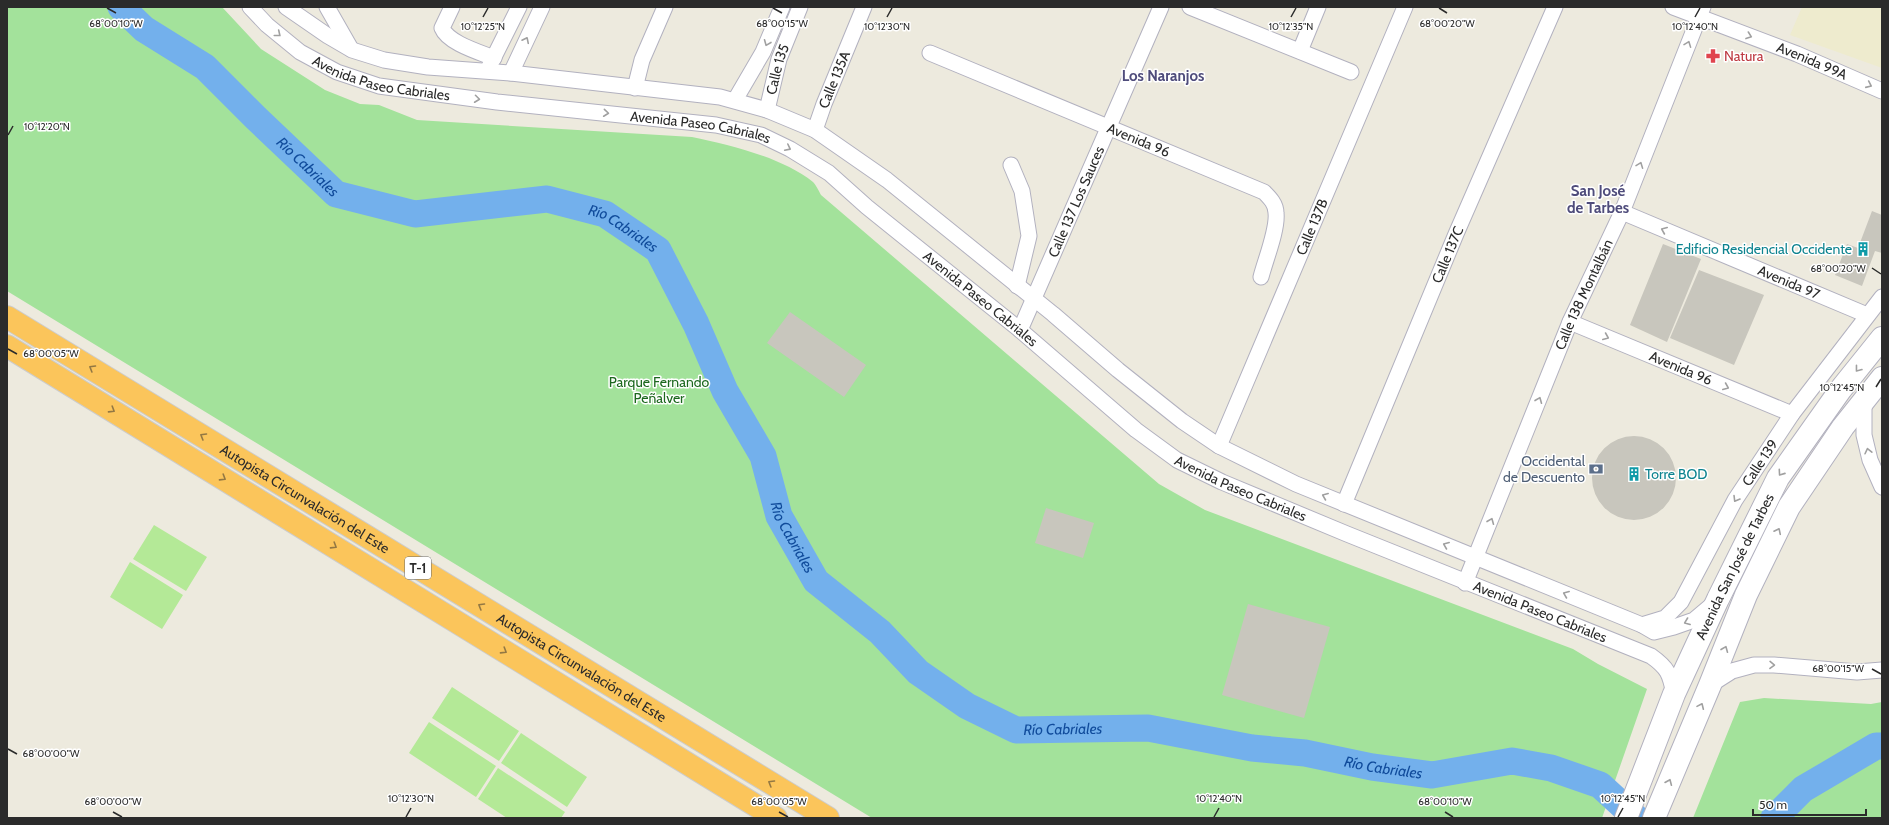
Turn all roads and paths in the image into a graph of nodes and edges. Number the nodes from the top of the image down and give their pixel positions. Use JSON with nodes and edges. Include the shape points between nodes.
{"nodes":[{"id":1,"x":250,"y":7,"type":"edge"},
{"id":2,"x":286,"y":7,"type":"edge"},
{"id":3,"x":327,"y":7,"type":"edge"},
{"id":4,"x":452,"y":7,"type":"edge"},
{"id":5,"x":519,"y":7,"type":"edge"},
{"id":6,"x":542,"y":7,"type":"edge"},
{"id":7,"x":665,"y":7,"type":"edge"},
{"id":8,"x":782,"y":7,"type":"edge"},
{"id":9,"x":800,"y":7,"type":"edge"},
{"id":10,"x":864,"y":7,"type":"edge"},
{"id":11,"x":1160,"y":7,"type":"edge"},
{"id":12,"x":1190,"y":7,"type":"edge"},
{"id":13,"x":1318,"y":7,"type":"edge"},
{"id":14,"x":1405,"y":7,"type":"edge"},
{"id":15,"x":1555,"y":7,"type":"edge"},
{"id":16,"x":1673,"y":7,"type":"edge"},
{"id":17,"x":1701,"y":12,"type":"edge"},
{"id":18,"x":352,"y":50,"type":"junction"},
{"id":19,"x":1300,"y":51,"type":"junction"},
{"id":20,"x":930,"y":53,"type":"dead end"},
{"id":21,"x":494,"y":58,"type":"junction"},
{"id":22,"x":487,"y":72,"type":"junction"},
{"id":23,"x":1351,"y":72,"type":"dead end"},
{"id":24,"x":511,"y":73,"type":"junction"},
{"id":25,"x":635,"y":88,"type":"junction"},
{"id":26,"x":1882,"y":91,"type":"edge"},
{"id":27,"x":735,"y":100,"type":"junction"},
{"id":28,"x":767,"y":110,"type":"junction"},
{"id":29,"x":1108,"y":127,"type":"junction"},
{"id":30,"x":815,"y":130,"type":"junction"},
{"id":31,"x":1011,"y":165,"type":"dead end"},
{"id":32,"x":1622,"y":212,"type":"junction"},
{"id":33,"x":1261,"y":277,"type":"dead end"},
{"id":34,"x":1017,"y":286,"type":"junction"},
{"id":35,"x":1882,"y":297,"type":"edge"},
{"id":36,"x":1033,"y":299,"type":"junction"},
{"id":37,"x":1867,"y":315,"type":"junction"},
{"id":38,"x":7,"y":317,"type":"edge"},
{"id":39,"x":1570,"y":322,"type":"junction"},
{"id":40,"x":1020,"y":330,"type":"junction"},
{"id":41,"x":1882,"y":338,"type":"edge"},
{"id":42,"x":7,"y":346,"type":"edge"},
{"id":43,"x":1882,"y":378,"type":"edge"},
{"id":44,"x":1864,"y":400,"type":"junction"},
{"id":45,"x":1792,"y":414,"type":"junction"},
{"id":46,"x":1219,"y":446,"type":"junction"},
{"id":47,"x":1882,"y":487,"type":"edge"},
{"id":48,"x":1344,"y":504,"type":"junction"},
{"id":49,"x":1477,"y":557,"type":"junction"},
{"id":50,"x":1465,"y":583,"type":"junction"},
{"id":51,"x":1718,"y":599,"type":"junction"},
{"id":52,"x":1642,"y":625,"type":"junction"},
{"id":53,"x":1882,"y":670,"type":"edge"},
{"id":54,"x":1710,"y":685,"type":"junction"},
{"id":55,"x":1674,"y":694,"type":"junction"},
{"id":56,"x":776,"y":818,"type":"edge"},
{"id":57,"x":828,"y":818,"type":"edge"},
{"id":58,"x":1626,"y":818,"type":"edge"},
{"id":59,"x":1654,"y":818,"type":"edge"}],
"edges":[{"from":1,"to":40,"type":"street","name":"Avenida Paseo Cabriales","one_way":true,"via":[[267,25],[300,52],[337,72],[379,86],[497,102],[716,125],[761,136],[790,149],[829,173]]},
{"from":2,"to":18,"type":"street","name":"Avenida Paseo Cabriales"},
{"from":3,"to":18,"type":"street"},
{"from":4,"to":21,"type":"street","via":[[443,31],[459,44]]},
{"from":5,"to":21,"type":"street"},
{"from":24,"to":6,"type":"street","one_way":true},
{"from":7,"to":25,"type":"street","via":[[642,60]]},
{"from":8,"to":27,"type":"street","name":"Calle 135","one_way":true,"via":[[763,52]]},
{"from":9,"to":28,"type":"street","name":"Calle 135","via":[[779,59]]},
{"from":10,"to":30,"type":"street","name":"Calle 135A"},
{"from":11,"to":29,"type":"street","name":"Calle 137 Los Sauces"},
{"from":12,"to":19,"type":"street"},
{"from":13,"to":19,"type":"street"},
{"from":14,"to":46,"type":"street","name":"Calle 137B"},
{"from":15,"to":48,"type":"street","name":"Calle 137C","via":[[1456,234]]},
{"from":16,"to":17,"type":"street","name":"Avenida 99A"},
{"from":17,"to":26,"type":"street","name":"Avenida 99A","one_way":true},
{"from":32,"to":17,"type":"street","name":"Calle 138 Montalbán","one_way":true},
{"from":18,"to":22,"type":"street","name":"Avenida Paseo Cabriales","via":[[384,60]]},
{"from":19,"to":23,"type":"street"},
{"from":20,"to":29,"type":"street","name":"Avenida 96"},
{"from":21,"to":22,"type":"street"},
{"from":22,"to":24,"type":"street","name":"Avenida Paseo Cabriales"},
{"from":24,"to":25,"type":"street","name":"Avenida Paseo Cabriales"},
{"from":25,"to":27,"type":"street","name":"Avenida Paseo Cabriales"},
{"from":27,"to":28,"type":"street","name":"Avenida Paseo Cabriales"},
{"from":28,"to":30,"type":"street","name":"Avenida Paseo Cabriales"},
{"from":29,"to":33,"type":"street","name":"Avenida 96","via":[[1264,192],[1272,200],[1276,213]]},
{"from":29,"to":36,"type":"street","name":"Calle 137 Los Sauces"},
{"from":30,"to":34,"type":"street","name":"Avenida Paseo Cabriales","via":[[887,180]]},
{"from":31,"to":34,"type":"street","via":[[1022,191],[1029,236]]},
{"from":37,"to":32,"type":"street","name":"Avenida 97","one_way":true},
{"from":32,"to":39,"type":"street","name":"Calle 138 Montalbán"},
{"from":34,"to":36,"type":"street","name":"Avenida Paseo Cabriales"},
{"from":35,"to":37,"type":"street","name":"Calle 139"},
{"from":36,"to":40,"type":"street","name":"Calle 137 Los Sauces"},
{"from":36,"to":46,"type":"street","name":"Avenida Paseo Cabriales","via":[[1182,421]]},
{"from":37,"to":45,"type":"street","name":"Calle 139"},
{"from":57,"to":38,"type":"highway","name":"Autopista Circunvalación del Este","number":"T-1","one_way":true},
{"from":39,"to":45,"type":"street","name":"Avenida 96","one_way":true},
{"from":49,"to":39,"type":"street","name":"Calle 138 Montalbán","one_way":true},
{"from":40,"to":50,"type":"street","name":"Avenida Paseo Cabriales","via":[[1136,430],[1177,460],[1222,482]]},
{"from":41,"to":51,"type":"street","name":"Avenida San José de Tarbes","one_way":true,"via":[[1841,389],[1778,478]]},
{"from":42,"to":56,"type":"highway","name":"Autopista Circunvalación del Este","number":"T-1","one_way":true},
{"from":43,"to":44,"type":"street","name":"Avenida San José de Tarbes"},
{"from":47,"to":44,"type":"street","one_way":true,"via":[[1870,460],[1864,435]]},
{"from":54,"to":44,"type":"street","name":"Avenida San José de Tarbes","one_way":true,"via":[[1746,595],[1789,507]]},
{"from":45,"to":52,"type":"street","name":"Calle 139","one_way":true,"via":[[1735,500],[1681,602],[1665,618]]},
{"from":48,"to":46,"type":"street","name":"Avenida Paseo Cabriales","one_way":true,"via":[[1296,484]]},
{"from":49,"to":48,"type":"street","name":"Avenida Paseo Cabriales","one_way":true},
{"from":49,"to":50,"type":"street","name":"Calle 138 Montalbán"},
{"from":52,"to":49,"type":"street","name":"Avenida Paseo Cabriales","one_way":true},
{"from":50,"to":55,"type":"street","name":"Avenida Paseo Cabriales","via":[[1651,656],[1664,665],[1670,676]]},
{"from":51,"to":52,"type":"street","name":"Avenida Paseo Cabriales","one_way":true,"via":[[1694,620],[1674,627],[1654,632]]},
{"from":51,"to":55,"type":"street","name":"Avenida San José de Tarbes"},
{"from":54,"to":53,"type":"street","one_way":true,"via":[[1732,670],[1754,665],[1857,672]]},
{"from":59,"to":54,"type":"street","name":"Avenida San José de Tarbes","one_way":true},
{"from":55,"to":58,"type":"street","name":"Avenida San José de Tarbes"}]}
